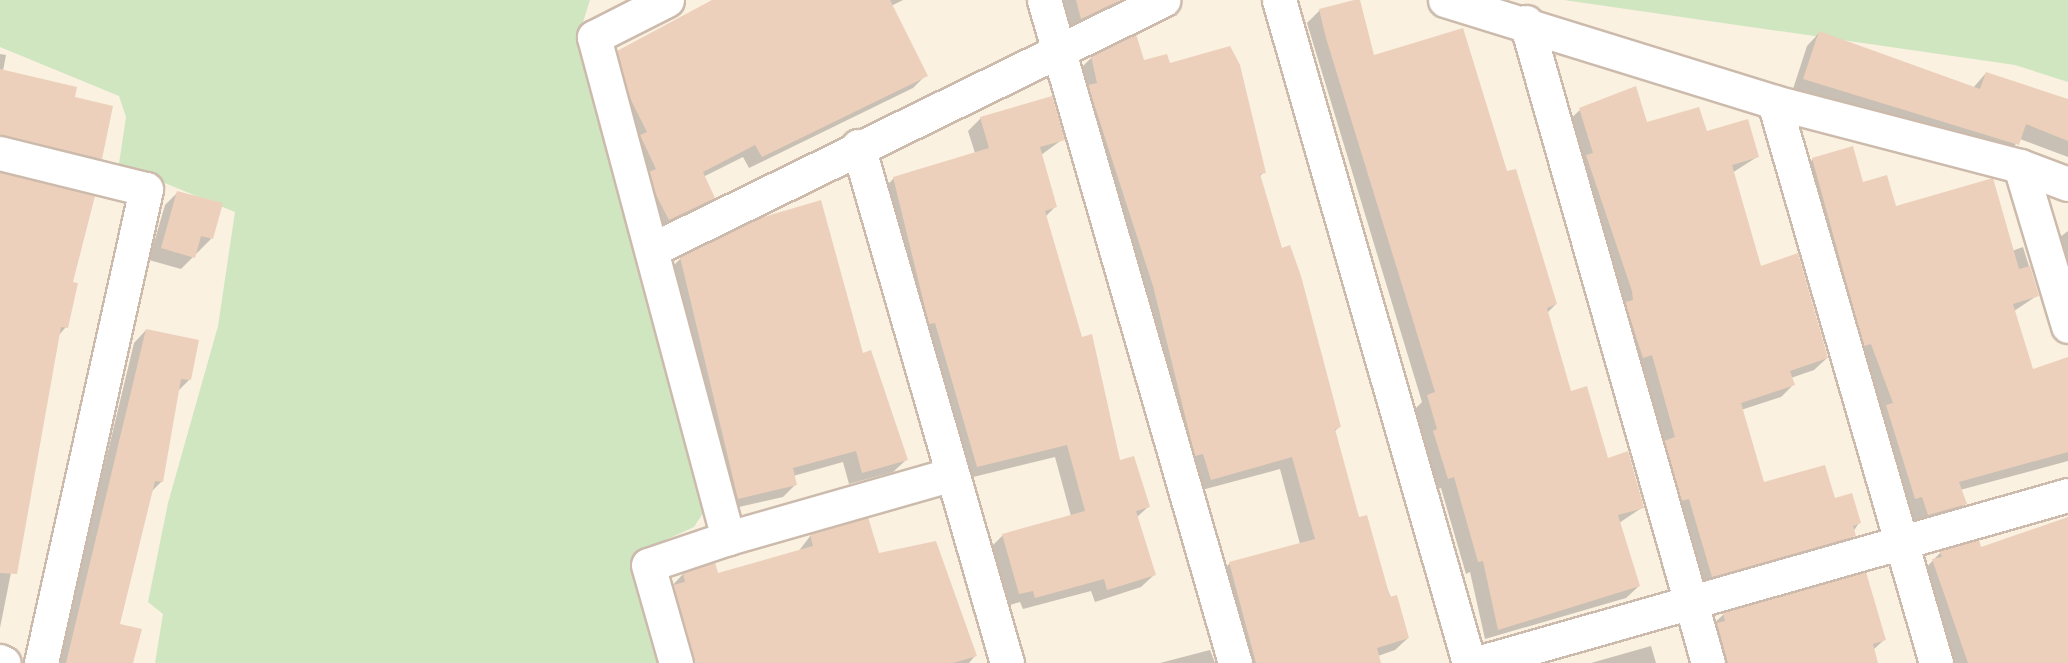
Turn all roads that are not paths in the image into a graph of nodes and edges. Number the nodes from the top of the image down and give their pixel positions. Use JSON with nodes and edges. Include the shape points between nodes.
{"nodes":[{"id":1,"x":667,"y":0,"type":"edge"},
{"id":2,"x":1044,"y":0,"type":"edge"},
{"id":3,"x":1163,"y":0,"type":"edge"},
{"id":4,"x":1279,"y":0,"type":"edge"},
{"id":5,"x":1445,"y":0,"type":"edge"},
{"id":6,"x":1526,"y":22,"type":"junction"},
{"id":7,"x":1059,"y":50,"type":"junction"},
{"id":8,"x":1774,"y":102,"type":"junction"},
{"id":9,"x":858,"y":146,"type":"junction"},
{"id":10,"x":0,"y":153,"type":"edge"},
{"id":11,"x":2020,"y":166,"type":"junction"},
{"id":12,"x":2068,"y":184,"type":"edge"},
{"id":13,"x":653,"y":249,"type":"junction"},
{"id":14,"x":2068,"y":326,"type":"edge"},
{"id":15,"x":952,"y":474,"type":"junction"},
{"id":16,"x":2068,"y":495,"type":"edge"},
{"id":17,"x":728,"y":538,"type":"junction"},
{"id":18,"x":1900,"y":543,"type":"junction"},
{"id":19,"x":1691,"y":602,"type":"junction"},
{"id":20,"x":41,"y":663,"type":"edge"},
{"id":21,"x":675,"y":663,"type":"edge"},
{"id":22,"x":1006,"y":663,"type":"edge"},
{"id":23,"x":1235,"y":663,"type":"edge"},
{"id":24,"x":1469,"y":663,"type":"edge"},
{"id":25,"x":1477,"y":663,"type":"edge"},
{"id":26,"x":1708,"y":663,"type":"edge"},
{"id":27,"x":1935,"y":663,"type":"edge"}],
"edges":[{"from":1,"to":13,"type":"street","via":[[594,37]]},
{"from":2,"to":7,"type":"street"},
{"from":3,"to":7,"type":"street"},
{"from":4,"to":24,"type":"street"},
{"from":5,"to":6,"type":"street"},
{"from":6,"to":8,"type":"street"},
{"from":6,"to":19,"type":"street"},
{"from":7,"to":9,"type":"street"},
{"from":7,"to":23,"type":"street"},
{"from":8,"to":11,"type":"street"},
{"from":8,"to":18,"type":"street"},
{"from":9,"to":13,"type":"street"},
{"from":9,"to":15,"type":"street"},
{"from":10,"to":20,"type":"street","via":[[146,189]]},
{"from":11,"to":12,"type":"street"},
{"from":11,"to":14,"type":"street"},
{"from":13,"to":17,"type":"street"},
{"from":15,"to":17,"type":"street"},
{"from":15,"to":22,"type":"street"},
{"from":16,"to":18,"type":"street"},
{"from":17,"to":21,"type":"street","via":[[648,565]]},
{"from":18,"to":19,"type":"street"},
{"from":18,"to":27,"type":"street"},
{"from":19,"to":25,"type":"street"},
{"from":19,"to":26,"type":"street"}]}
